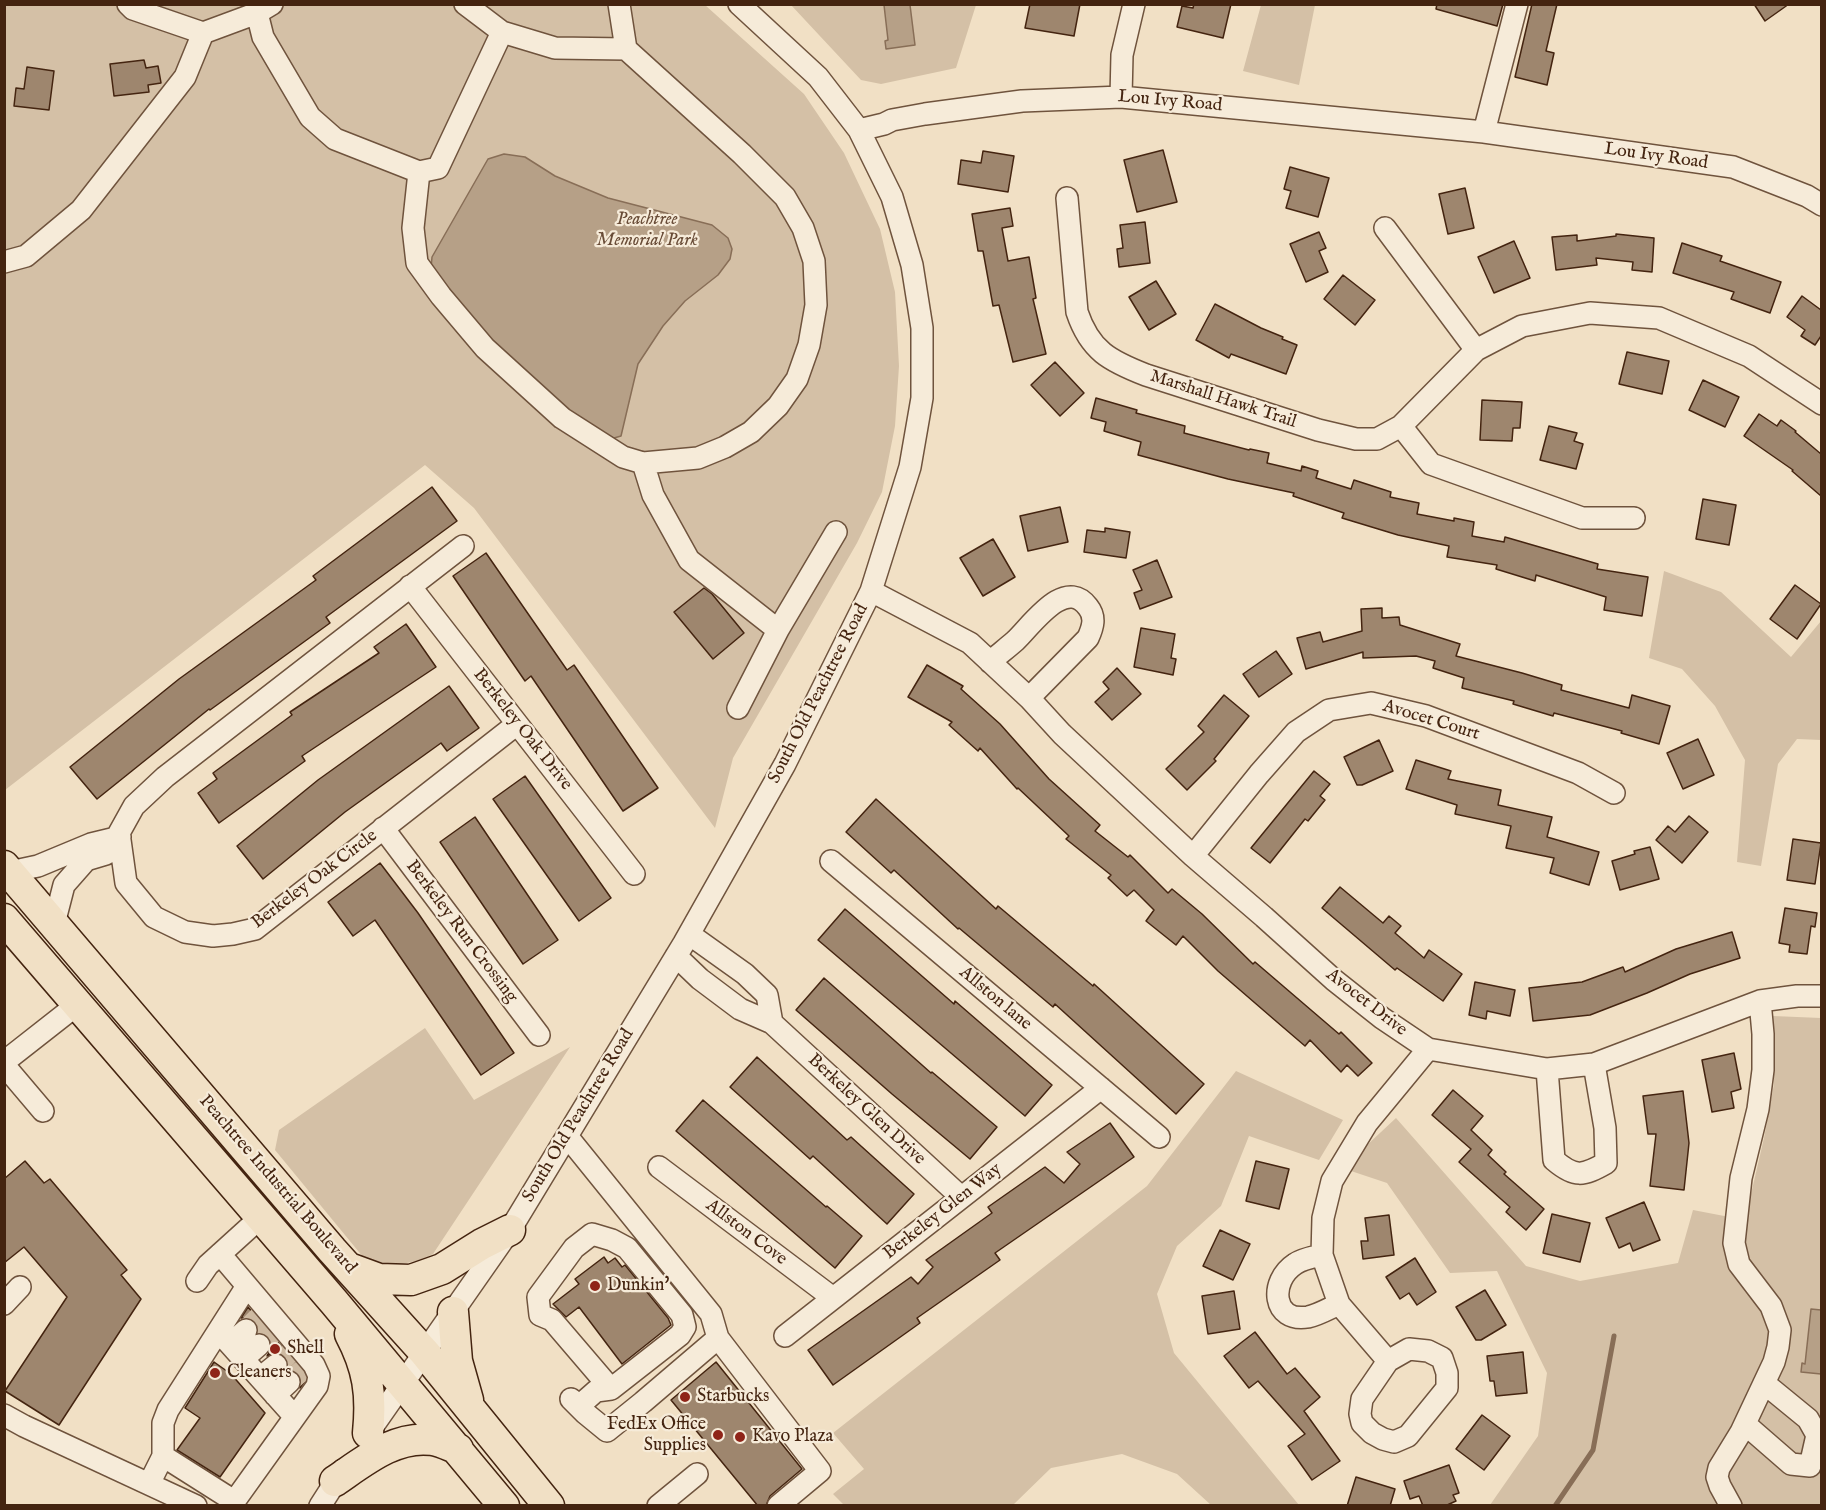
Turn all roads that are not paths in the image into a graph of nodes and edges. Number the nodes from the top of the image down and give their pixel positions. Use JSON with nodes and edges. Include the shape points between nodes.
{"nodes":[{"id":1,"x":128,"y":4,"type":"edge"},
{"id":2,"x":465,"y":4,"type":"edge"},
{"id":3,"x":619,"y":4,"type":"edge"},
{"id":4,"x":739,"y":4,"type":"edge"},
{"id":5,"x":1134,"y":4,"type":"edge"},
{"id":6,"x":1517,"y":4,"type":"edge"},
{"id":7,"x":265,"y":9,"type":"edge"},
{"id":8,"x":502,"y":32,"type":"junction"},
{"id":9,"x":203,"y":33,"type":"junction"},
{"id":10,"x":626,"y":49,"type":"junction"},
{"id":11,"x":1121,"y":97,"type":"junction"},
{"id":12,"x":859,"y":130,"type":"junction"},
{"id":13,"x":1484,"y":132,"type":"junction"},
{"id":14,"x":419,"y":172,"type":"junction"},
{"id":15,"x":1067,"y":198,"type":"dead end"},
{"id":16,"x":1821,"y":205,"type":"edge"},
{"id":17,"x":1385,"y":228,"type":"dead end"},
{"id":18,"x":6,"y":259,"type":"edge"},
{"id":19,"x":1476,"y":350,"type":"junction"},
{"id":20,"x":1821,"y":404,"type":"edge"},
{"id":21,"x":1401,"y":426,"type":"junction"},
{"id":22,"x":643,"y":463,"type":"junction"},
{"id":23,"x":1634,"y":518,"type":"dead end"},
{"id":24,"x":836,"y":532,"type":"dead end"},
{"id":25,"x":463,"y":546,"type":"dead end"},
{"id":26,"x":410,"y":586,"type":"junction"},
{"id":27,"x":871,"y":591,"type":"junction"},
{"id":28,"x":778,"y":630,"type":"junction"},
{"id":29,"x":990,"y":662,"type":"junction"},
{"id":30,"x":1029,"y":698,"type":"junction"},
{"id":31,"x":738,"y":708,"type":"dead end"},
{"id":32,"x":517,"y":724,"type":"junction"},
{"id":33,"x":1614,"y":793,"type":"dead end"},
{"id":34,"x":383,"y":828,"type":"junction"},
{"id":35,"x":121,"y":846,"type":"junction"},
{"id":36,"x":1193,"y":856,"type":"junction"},
{"id":37,"x":831,"y":861,"type":"dead end"},
{"id":38,"x":70,"y":863,"type":"junction"},
{"id":39,"x":7,"y":869,"type":"edge"},
{"id":40,"x":634,"y":874,"type":"dead end"},
{"id":41,"x":4,"y":919,"type":"edge"},
{"id":42,"x":54,"y":924,"type":"junction"},
{"id":43,"x":689,"y":934,"type":"junction"},
{"id":44,"x":676,"y":956,"type":"junction"},
{"id":45,"x":753,"y":982,"type":"junction"},
{"id":46,"x":1821,"y":996,"type":"edge"},
{"id":47,"x":1760,"y":1001,"type":"junction"},
{"id":48,"x":78,"y":1004,"type":"junction"},
{"id":49,"x":734,"y":1004,"type":"junction"},
{"id":50,"x":772,"y":1023,"type":"junction"},
{"id":51,"x":539,"y":1035,"type":"dead end"},
{"id":52,"x":1428,"y":1049,"type":"junction"},
{"id":53,"x":4,"y":1063,"type":"edge"},
{"id":54,"x":1594,"y":1064,"type":"junction"},
{"id":55,"x":1547,"y":1069,"type":"junction"},
{"id":56,"x":1101,"y":1088,"type":"junction"},
{"id":57,"x":43,"y":1112,"type":"dead end"},
{"id":58,"x":567,"y":1136,"type":"junction"},
{"id":59,"x":1159,"y":1137,"type":"dead end"},
{"id":60,"x":659,"y":1167,"type":"dead end"},
{"id":61,"x":961,"y":1197,"type":"junction"},
{"id":62,"x":261,"y":1217,"type":"junction"},
{"id":63,"x":510,"y":1230,"type":"junction"},
{"id":64,"x":220,"y":1254,"type":"junction"},
{"id":65,"x":1322,"y":1255,"type":"junction"},
{"id":66,"x":349,"y":1268,"type":"junction"},
{"id":67,"x":679,"y":1275,"type":"junction"},
{"id":68,"x":241,"y":1279,"type":"junction"},
{"id":69,"x":196,"y":1281,"type":"dead end"},
{"id":70,"x":20,"y":1287,"type":"dead end"},
{"id":71,"x":661,"y":1290,"type":"junction"},
{"id":72,"x":833,"y":1298,"type":"junction"},
{"id":73,"x":334,"y":1302,"type":"junction"},
{"id":74,"x":4,"y":1304,"type":"edge"},
{"id":75,"x":1339,"y":1304,"type":"junction"},
{"id":76,"x":453,"y":1312,"type":"junction"},
{"id":77,"x":253,"y":1333,"type":"junction"},
{"id":78,"x":785,"y":1336,"type":"dead end"},
{"id":79,"x":718,"y":1338,"type":"junction"},
{"id":80,"x":425,"y":1353,"type":"junction"},
{"id":81,"x":1388,"y":1361,"type":"junction"},
{"id":82,"x":288,"y":1368,"type":"junction"},
{"id":83,"x":402,"y":1382,"type":"junction"},
{"id":84,"x":1764,"y":1383,"type":"junction"},
{"id":85,"x":604,"y":1390,"type":"junction"},
{"id":86,"x":294,"y":1416,"type":"junction"},
{"id":87,"x":480,"y":1420,"type":"junction"},
{"id":88,"x":7,"y":1421,"type":"edge"},
{"id":89,"x":1745,"y":1424,"type":"junction"},
{"id":90,"x":368,"y":1433,"type":"junction"},
{"id":91,"x":458,"y":1449,"type":"junction"},
{"id":92,"x":163,"y":1456,"type":"junction"},
{"id":93,"x":697,"y":1474,"type":"dead end"},
{"id":94,"x":149,"y":1484,"type":"junction"},
{"id":95,"x":328,"y":1493,"type":"edge"},
{"id":96,"x":660,"y":1500,"type":"edge"},
{"id":97,"x":232,"y":1503,"type":"edge"},
{"id":98,"x":196,"y":1506,"type":"edge"},
{"id":99,"x":504,"y":1506,"type":"edge"},
{"id":100,"x":549,"y":1506,"type":"edge"},
{"id":101,"x":778,"y":1506,"type":"edge"},
{"id":102,"x":1731,"y":1506,"type":"edge"}],
"edges":[{"from":1,"to":9,"type":"street"},
{"from":2,"to":8,"type":"street"},
{"from":3,"to":10,"type":"street"},
{"from":4,"to":12,"type":"street","name":"South Old Peachtree Road","via":[[818,77]]},
{"from":5,"to":11,"type":"street","via":[[1122,55]]},
{"from":6,"to":13,"type":"street"},
{"from":7,"to":9,"type":"street"},
{"from":7,"to":14,"type":"street","via":[[263,37],[310,117],[335,139]]},
{"from":8,"to":10,"type":"street","via":[[555,48]]},
{"from":8,"to":14,"type":"street","via":[[438,168]]},
{"from":9,"to":18,"type":"street","via":[[185,77],[81,210],[26,256]]},
{"from":10,"to":22,"type":"street","via":[[785,197],[803,228],[814,261],[816,304],[809,345],[797,379],[778,406],[751,432],[698,458]]},
{"from":11,"to":12,"type":"street","name":"Lou Ivy Road","via":[[1022,101],[925,114]]},
{"from":11,"to":13,"type":"street","name":"Lou Ivy Road"},
{"from":12,"to":27,"type":"street","name":"South Old Peachtree Road","via":[[892,197],[912,265],[922,328],[922,398],[910,467]]},
{"from":13,"to":16,"type":"street","name":"Lou Ivy Road","via":[[1733,167]]},
{"from":14,"to":22,"type":"street","via":[[413,228],[417,263],[441,296],[485,348],[562,418],[622,458]]},
{"from":15,"to":21,"type":"street","name":"Marshall Hawk Trail","via":[[1077,312],[1090,341],[1106,356],[1146,375],[1318,430],[1356,439],[1377,439]]},
{"from":17,"to":19,"type":"street"},
{"from":19,"to":20,"type":"street","name":"Marshall Hawk Trail","via":[[1522,326],[1590,313],[1659,318],[1749,356]]},
{"from":19,"to":21,"type":"street","name":"Marshall Hawk Trail"},
{"from":21,"to":23,"type":"street","via":[[1431,464],[1582,518]]},
{"from":22,"to":28,"type":"street","via":[[653,495],[689,560]]},
{"from":24,"to":28,"type":"street"},
{"from":25,"to":26,"type":"street"},
{"from":26,"to":32,"type":"street","name":"Berkeley Oak Drive"},
{"from":26,"to":35,"type":"street","via":[[165,777],[134,806],[119,833]]},
{"from":27,"to":29,"type":"street","name":"Avocet Drive","via":[[970,643]]},
{"from":27,"to":43,"type":"street","name":"South Old Peachtree Road","via":[[785,764]]},
{"from":28,"to":31,"type":"street"},
{"from":29,"to":30,"type":"street","name":"Avocet Drive"},
{"from":29,"to":30,"type":"street","via":[[1054,602],[1067,596],[1080,599],[1089,607],[1093,625],[1088,638]]},
{"from":30,"to":36,"type":"street","name":"Avocet Drive","via":[[1062,734]]},
{"from":32,"to":34,"type":"street","name":"Berkeley Oak Circle"},
{"from":32,"to":40,"type":"street","name":"Berkeley Oak Drive"},
{"from":33,"to":36,"type":"street","name":"Avocet Court","via":[[1578,773],[1426,716],[1371,703],[1329,710],[1296,732]]},
{"from":34,"to":35,"type":"street","name":"Berkeley Oak Circle","via":[[255,929],[213,936],[185,932],[153,917],[126,884]]},
{"from":34,"to":51,"type":"street","name":"Berkeley Run Crossing"},
{"from":35,"to":38,"type":"street","via":[[91,844]]},
{"from":36,"to":52,"type":"street","name":"Avocet Drive","via":[[1334,980]]},
{"from":37,"to":56,"type":"street","name":"Allston lane"},
{"from":38,"to":39,"type":"street"},
{"from":38,"to":42,"type":"street"},
{"from":39,"to":42,"type":"highway","name":"Peachtree Industrial Boulevard"},
{"from":41,"to":48,"type":"highway","name":"Peachtree Industrial Boulevard"},
{"from":42,"to":66,"type":"highway","name":"Peachtree Industrial Boulevard"},
{"from":43,"to":44,"type":"street","name":"South Old Peachtree Road"},
{"from":43,"to":45,"type":"street"},
{"from":44,"to":49,"type":"street","name":"Berkeley Glen Drive"},
{"from":44,"to":58,"type":"street","name":"South Old Peachtree Road"},
{"from":45,"to":49,"type":"street"},
{"from":45,"to":50,"type":"street","via":[[767,995]]},
{"from":46,"to":47,"type":"street","name":"Avocet Drive"},
{"from":47,"to":54,"type":"street","name":"Avocet Drive"},
{"from":47,"to":84,"type":"street","via":[[1763,1070],[1741,1178],[1734,1244],[1739,1263],[1771,1306],[1780,1330],[1776,1355]]},
{"from":48,"to":53,"type":"street"},
{"from":48,"to":62,"type":"highway","name":"Peachtree Industrial Boulevard"},
{"from":49,"to":50,"type":"street","name":"Berkeley Glen Drive"},
{"from":50,"to":61,"type":"street","name":"Berkeley Glen Drive"},
{"from":52,"to":55,"type":"street","name":"Avocet Drive"},
{"from":52,"to":65,"type":"street","via":[[1366,1123],[1332,1181],[1323,1218]]},
{"from":53,"to":57,"type":"street"},
{"from":54,"to":55,"type":"street","name":"Avocet Drive"},
{"from":54,"to":55,"type":"street","via":[[1606,1164],[1587,1174],[1567,1171],[1554,1160]]},
{"from":56,"to":59,"type":"street","name":"Allston lane"},
{"from":56,"to":61,"type":"street","name":"Berkeley Glen Way"},
{"from":58,"to":63,"type":"street","name":"South Old Peachtree Road"},
{"from":58,"to":67,"type":"street"},
{"from":60,"to":72,"type":"street","name":"Allston Cove"},
{"from":61,"to":72,"type":"street","name":"Berkeley Glen Way"},
{"from":62,"to":64,"type":"street"},
{"from":62,"to":73,"type":"highway","name":"Peachtree Industrial Boulevard"},
{"from":63,"to":66,"type":"highway","via":[[442,1269],[411,1280],[379,1280]]},
{"from":63,"to":76,"type":"street","name":"South Old Peachtree Road"},
{"from":64,"to":68,"type":"street"},
{"from":64,"to":69,"type":"street"},
{"from":65,"to":75,"type":"street"},
{"from":65,"to":75,"type":"street","via":[[1295,1263],[1284,1273],[1278,1286],[1279,1305],[1297,1317],[1310,1317]]},
{"from":66,"to":80,"type":"highway","name":"Peachtree Industrial Boulevard"},
{"from":67,"to":71,"type":"street"},
{"from":67,"to":79,"type":"street","via":[[711,1314]]},
{"from":68,"to":77,"type":"street"},
{"from":68,"to":77,"type":"street"},
{"from":70,"to":74,"type":"street"},
{"from":71,"to":85,"type":"street","via":[[682,1315],[685,1327],[680,1335]]},
{"from":71,"to":85,"type":"street","via":[[627,1248],[592,1234],[574,1248],[537,1297],[540,1315],[552,1320]]},
{"from":72,"to":78,"type":"street","name":"Berkeley Glen Way"},
{"from":73,"to":83,"type":"highway","name":"Peachtree Industrial Boulevard"},
{"from":73,"to":90,"type":"highway","via":[[368,1377]]},
{"from":75,"to":81,"type":"street"},
{"from":76,"to":80,"type":"street","name":"South Old Peachtree Road"},
{"from":76,"to":87,"type":"highway","via":[[457,1360],[468,1399]]},
{"from":77,"to":82,"type":"street"},
{"from":77,"to":82,"type":"street"},
{"from":77,"to":92,"type":"street","via":[[168,1410],[163,1423]]},
{"from":79,"to":85,"type":"street","via":[[607,1431],[575,1402]]},
{"from":79,"to":101,"type":"street","via":[[820,1471]]},
{"from":80,"to":83,"type":"street","name":"South Old Peachtree Road"},
{"from":80,"to":87,"type":"highway","name":"Peachtree Industrial Boulevard"},
{"from":81,"to":81,"type":"street","via":[[1362,1399],[1360,1414],[1362,1423],[1372,1433],[1394,1442],[1408,1436],[1447,1388],[1448,1373],[1442,1358],[1428,1351],[1409,1349]]},
{"from":82,"to":86,"type":"street"},
{"from":82,"to":86,"type":"street","via":[[319,1376],[317,1386]]},
{"from":83,"to":90,"type":"street","name":"South Old Peachtree Road"},
{"from":83,"to":91,"type":"highway","name":"Peachtree Industrial Boulevard"},
{"from":84,"to":89,"type":"street"},
{"from":84,"to":89,"type":"street","via":[[1808,1419],[1817,1435],[1810,1466],[1791,1464]]},
{"from":86,"to":97,"type":"street"},
{"from":87,"to":100,"type":"highway","name":"Peachtree Industrial Boulevard"},
{"from":88,"to":94,"type":"street"},
{"from":89,"to":102,"type":"street","via":[[1717,1477]]},
{"from":90,"to":95,"type":"street","name":"South Old Peachtree Road"},
{"from":91,"to":95,"type":"highway","via":[[432,1440],[399,1443],[366,1460]]},
{"from":91,"to":99,"type":"highway","name":"Peachtree Industrial Boulevard"},
{"from":92,"to":94,"type":"street"},
{"from":92,"to":97,"type":"street"},
{"from":93,"to":96,"type":"street"},
{"from":94,"to":98,"type":"street"}]}
